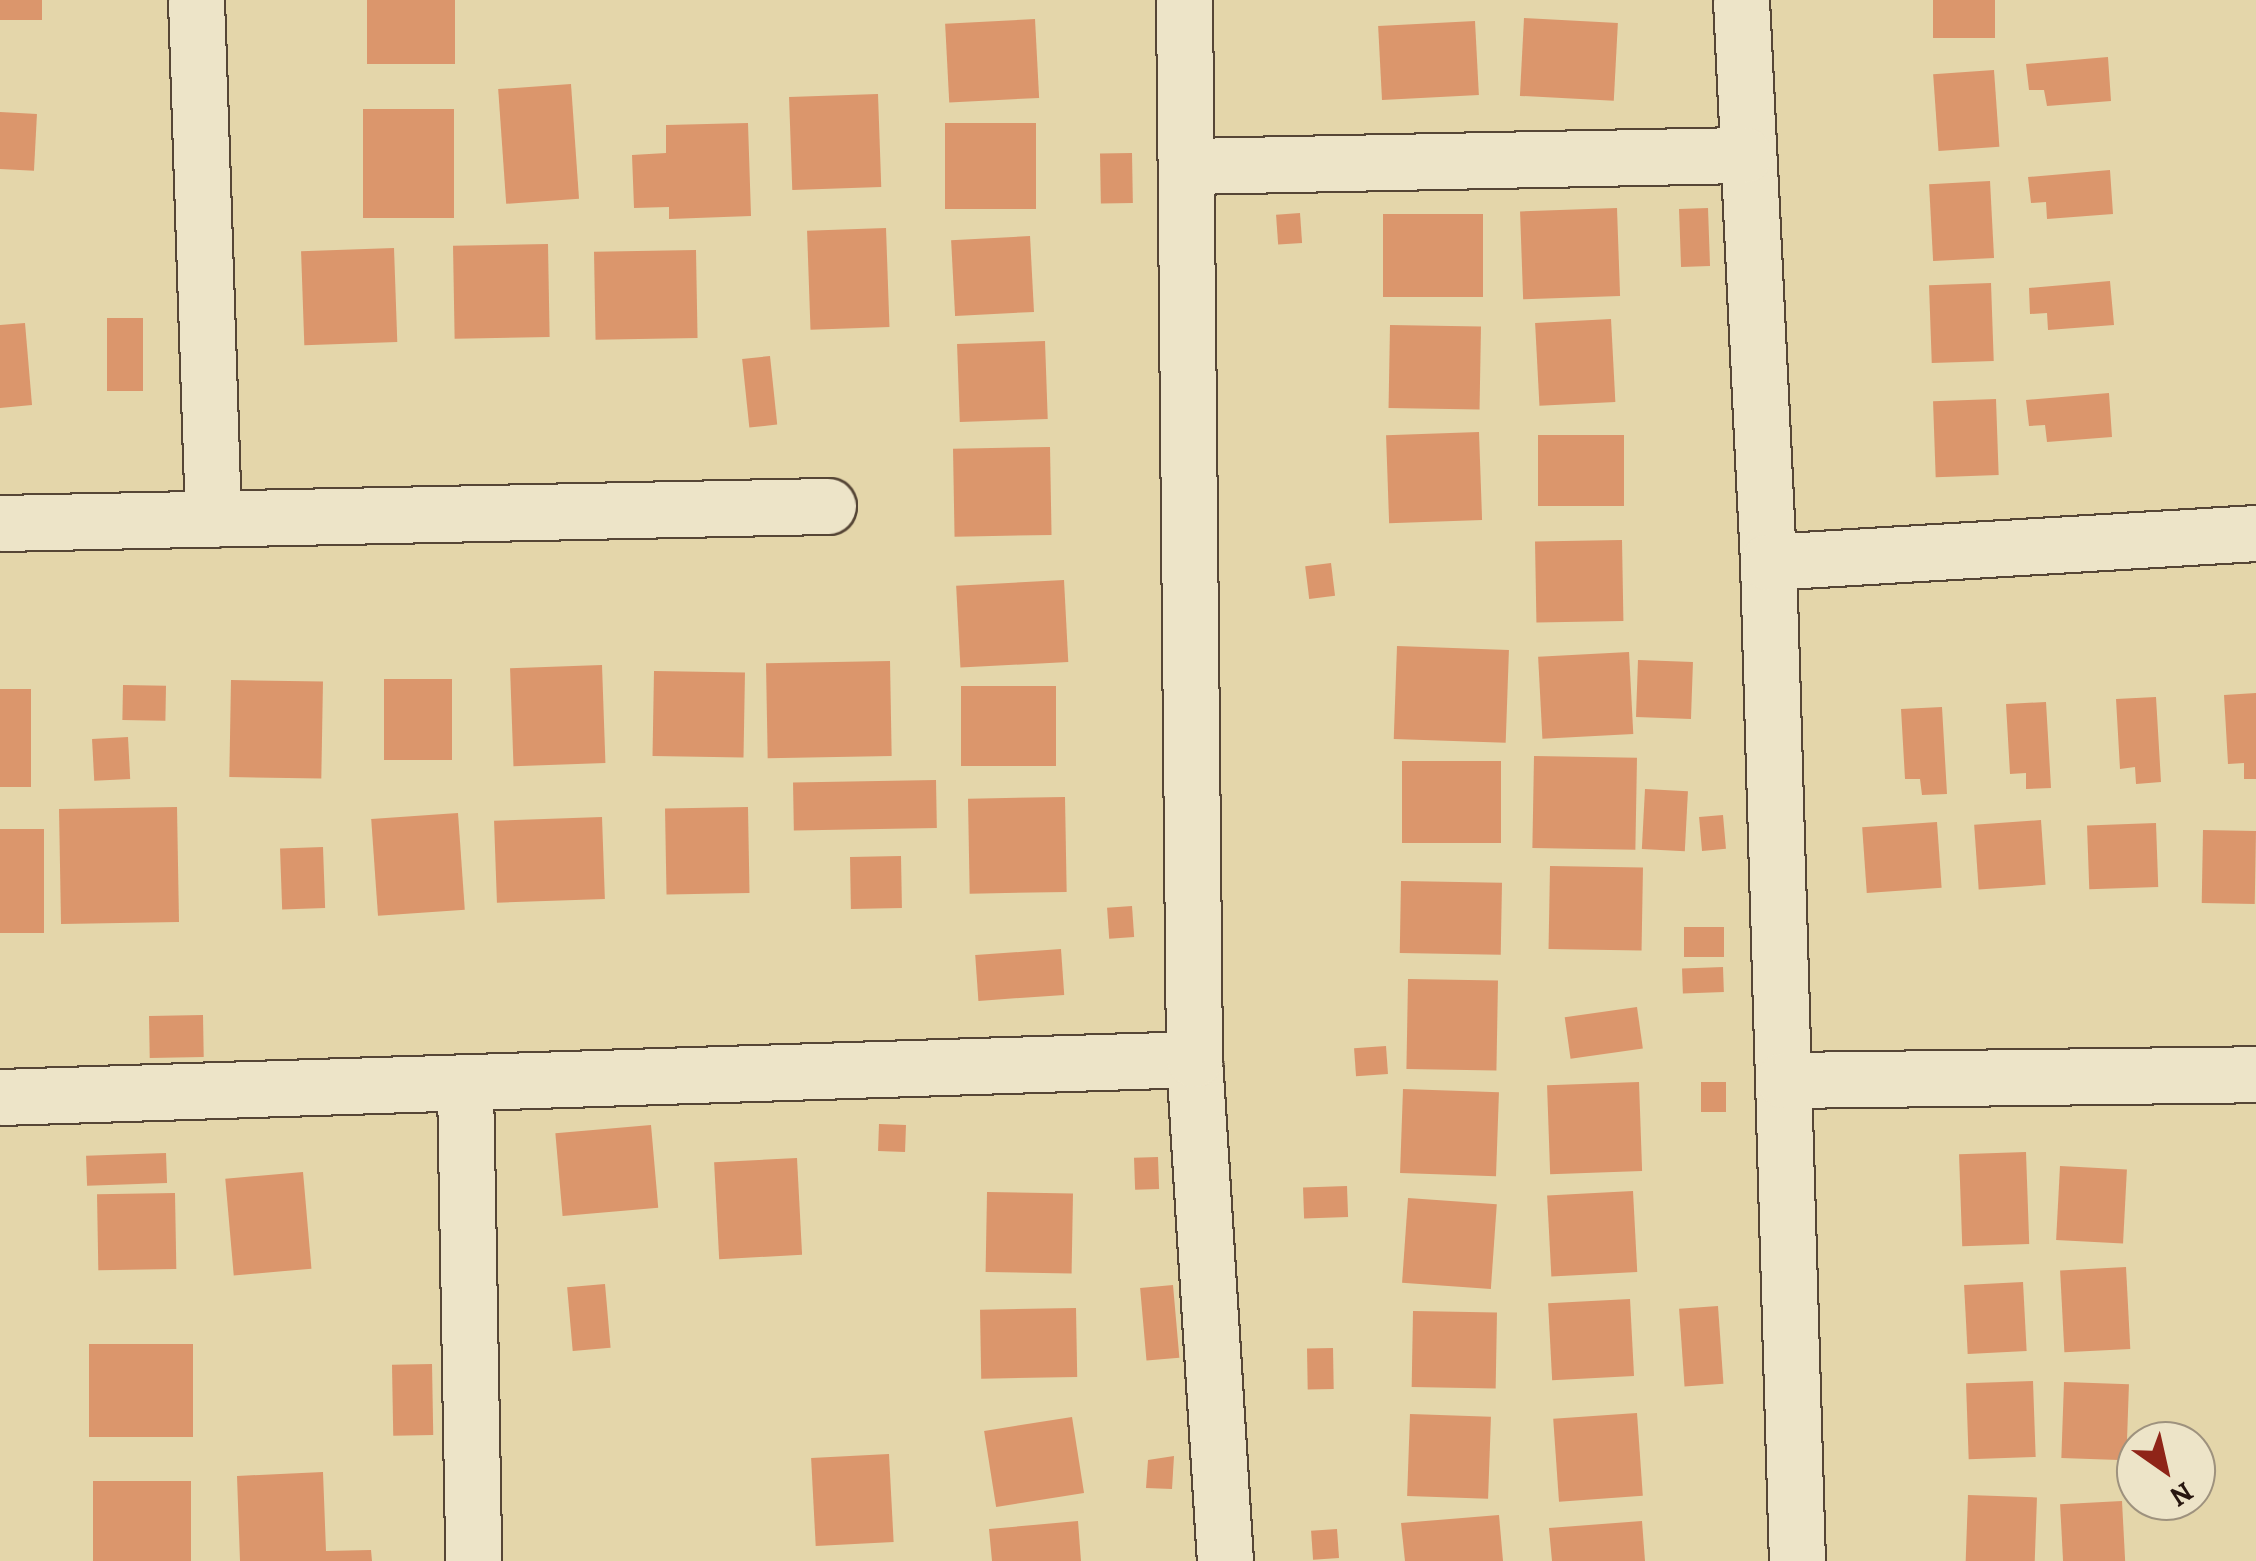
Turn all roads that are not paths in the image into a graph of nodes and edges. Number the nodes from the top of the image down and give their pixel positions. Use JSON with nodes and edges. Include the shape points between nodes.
{"nodes":[{"id":1,"x":196,"y":0,"type":"edge"},
{"id":2,"x":1184,"y":0,"type":"edge"},
{"id":3,"x":1741,"y":0,"type":"edge"},
{"id":4,"x":1744,"y":155,"type":"junction"},
{"id":5,"x":1190,"y":166,"type":"junction"},
{"id":6,"x":828,"y":506,"type":"dead end"},
{"id":7,"x":213,"y":519,"type":"junction"},
{"id":8,"x":0,"y":523,"type":"edge"},
{"id":9,"x":2256,"y":533,"type":"edge"},
{"id":10,"x":1768,"y":562,"type":"junction"},
{"id":11,"x":1194,"y":1059,"type":"junction"},
{"id":12,"x":2256,"y":1074,"type":"edge"},
{"id":13,"x":1784,"y":1080,"type":"junction"},
{"id":14,"x":465,"y":1085,"type":"junction"},
{"id":15,"x":0,"y":1097,"type":"edge"},
{"id":16,"x":474,"y":1561,"type":"edge"},
{"id":17,"x":1226,"y":1561,"type":"edge"},
{"id":18,"x":1797,"y":1561,"type":"edge"}],
"edges":[{"from":1,"to":7,"type":"street"},
{"from":2,"to":5,"type":"street"},
{"from":3,"to":4,"type":"street"},
{"from":4,"to":5,"type":"street"},
{"from":4,"to":10,"type":"street"},
{"from":5,"to":11,"type":"street"},
{"from":6,"to":7,"type":"street"},
{"from":7,"to":8,"type":"street"},
{"from":9,"to":10,"type":"street"},
{"from":10,"to":13,"type":"street"},
{"from":11,"to":14,"type":"street"},
{"from":11,"to":17,"type":"street"},
{"from":12,"to":13,"type":"street"},
{"from":13,"to":18,"type":"street"},
{"from":14,"to":15,"type":"street"},
{"from":14,"to":16,"type":"street"}]}
